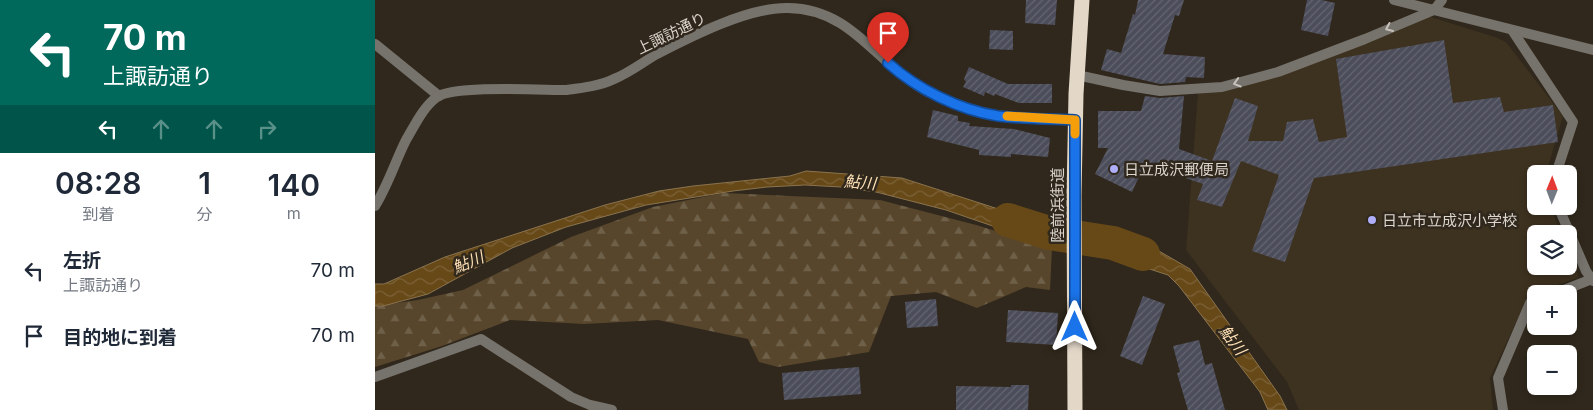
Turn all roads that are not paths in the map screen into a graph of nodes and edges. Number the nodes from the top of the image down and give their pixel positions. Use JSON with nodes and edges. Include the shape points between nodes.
{"nodes":[{"id":1,"x":1082,"y":0,"type":"edge"},
{"id":2,"x":1393,"y":0,"type":"edge"},
{"id":3,"x":1442,"y":0,"type":"edge"},
{"id":4,"x":786,"y":4,"type":"edge"},
{"id":5,"x":1434,"y":10,"type":"junction"},
{"id":6,"x":1512,"y":30,"type":"junction"},
{"id":7,"x":375,"y":44,"type":"edge"},
{"id":8,"x":1593,"y":50,"type":"edge"},
{"id":9,"x":1077,"y":75,"type":"junction"},
{"id":10,"x":439,"y":96,"type":"junction"},
{"id":11,"x":1075,"y":120,"type":"junction"},
{"id":12,"x":1559,"y":165,"type":"edge"},
{"id":13,"x":375,"y":206,"type":"edge"},
{"id":14,"x":1562,"y":215,"type":"edge"},
{"id":15,"x":1592,"y":280,"type":"edge"},
{"id":16,"x":1577,"y":286,"type":"edge"},
{"id":17,"x":1527,"y":312,"type":"edge"},
{"id":18,"x":375,"y":377,"type":"edge"},
{"id":19,"x":612,"y":410,"type":"edge"},
{"id":20,"x":1075,"y":410,"type":"edge"},
{"id":21,"x":1503,"y":410,"type":"edge"}],
"edges":[{"from":1,"to":9,"type":"highway","name":"陸前浜街道"},
{"from":2,"to":5,"type":"street"},
{"from":3,"to":5,"type":"street"},
{"from":4,"to":10,"type":"street","name":"上諏訪通り","via":[[744,16],[657,54],[614,80],[566,90],[469,90],[450,91]]},
{"from":4,"to":11,"type":"street","name":"上諏訪通り","via":[[841,23],[901,75],[928,92],[997,116]]},
{"from":5,"to":6,"type":"street"},
{"from":5,"to":9,"type":"street","one_way":true,"via":[[1278,72],[1222,87],[1160,91]]},
{"from":6,"to":8,"type":"street"},
{"from":6,"to":12,"type":"street","via":[[1573,122]]},
{"from":7,"to":10,"type":"street"},
{"from":9,"to":11,"type":"highway","name":"陸前浜街道"},
{"from":10,"to":13,"type":"street","via":[[429,103],[405,142]]},
{"from":11,"to":20,"type":"highway","name":"陸前浜街道"},
{"from":14,"to":15,"type":"street"},
{"from":15,"to":16,"type":"street"},
{"from":17,"to":21,"type":"street","via":[[1498,378]]},
{"from":18,"to":19,"type":"street","via":[[481,338],[571,397]]}]}
